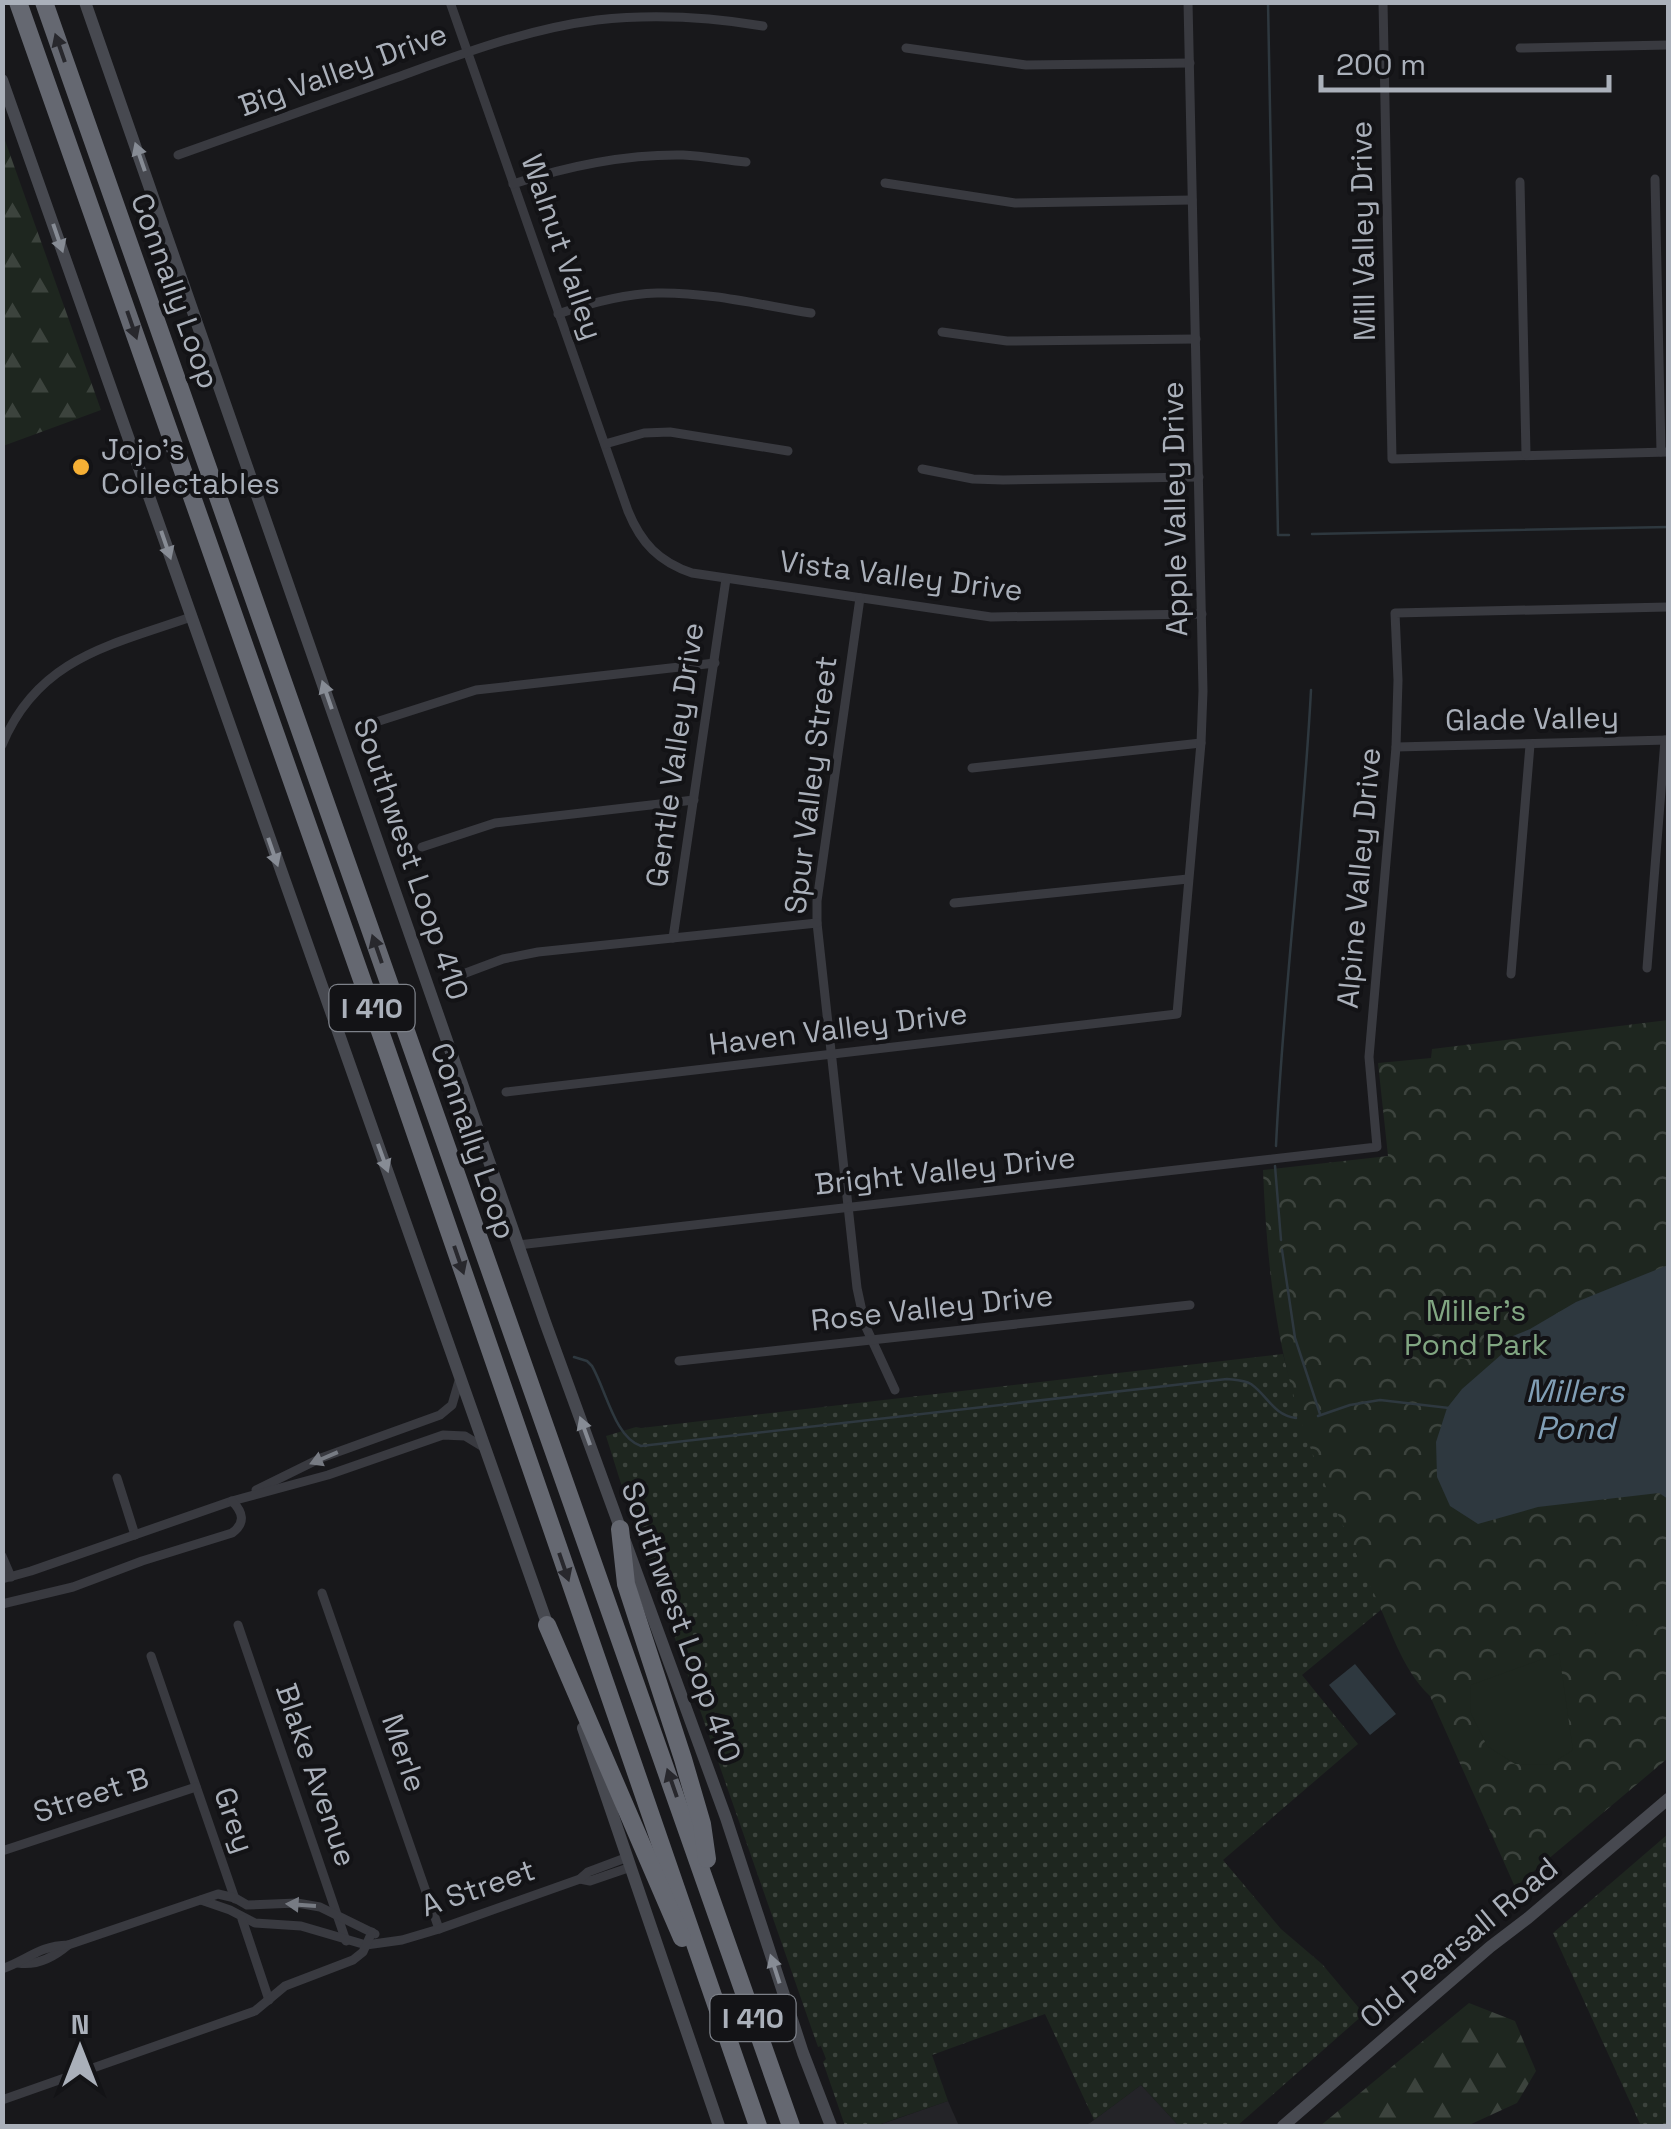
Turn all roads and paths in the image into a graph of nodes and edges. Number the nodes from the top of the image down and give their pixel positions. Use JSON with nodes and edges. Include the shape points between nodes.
{"nodes":[{"id":1,"x":18,"y":2,"type":"edge"},
{"id":2,"x":44,"y":2,"type":"edge"},
{"id":3,"x":86,"y":2,"type":"edge"},
{"id":4,"x":450,"y":2,"type":"edge"},
{"id":5,"x":1188,"y":2,"type":"edge"},
{"id":6,"x":1383,"y":2,"type":"edge"},
{"id":7,"x":763,"y":26,"type":"dead end"},
{"id":8,"x":1668,"y":45,"type":"edge"},
{"id":9,"x":906,"y":48,"type":"dead end"},
{"id":10,"x":1520,"y":48,"type":"dead end"},
{"id":11,"x":468,"y":52,"type":"junction"},
{"id":12,"x":1190,"y":63,"type":"junction"},
{"id":13,"x":2,"y":80,"type":"edge"},
{"id":14,"x":178,"y":155,"type":"dead end"},
{"id":15,"x":746,"y":162,"type":"dead end"},
{"id":16,"x":1655,"y":179,"type":"dead end"},
{"id":17,"x":1520,"y":182,"type":"dead end"},
{"id":18,"x":514,"y":184,"type":"junction"},
{"id":19,"x":885,"y":184,"type":"dead end"},
{"id":20,"x":1192,"y":200,"type":"junction"},
{"id":21,"x":811,"y":313,"type":"dead end"},
{"id":22,"x":558,"y":314,"type":"junction"},
{"id":23,"x":942,"y":332,"type":"dead end"},
{"id":24,"x":1196,"y":339,"type":"junction"},
{"id":25,"x":605,"y":444,"type":"junction"},
{"id":26,"x":788,"y":451,"type":"dead end"},
{"id":27,"x":1665,"y":452,"type":"edge"},
{"id":28,"x":1526,"y":454,"type":"junction"},
{"id":29,"x":922,"y":469,"type":"dead end"},
{"id":30,"x":1200,"y":477,"type":"junction"},
{"id":31,"x":627,"y":507,"type":"joint"},
{"id":32,"x":726,"y":579,"type":"junction"},
{"id":33,"x":860,"y":598,"type":"junction"},
{"id":34,"x":1668,"y":607,"type":"edge"},
{"id":35,"x":1202,"y":614,"type":"junction"},
{"id":36,"x":191,"y":617,"type":"junction"},
{"id":37,"x":715,"y":663,"type":"junction"},
{"id":38,"x":376,"y":722,"type":"dead end"},
{"id":39,"x":1667,"y":740,"type":"edge"},
{"id":40,"x":1201,"y":743,"type":"junction"},
{"id":41,"x":2,"y":745,"type":"edge"},
{"id":42,"x":1530,"y":745,"type":"junction"},
{"id":43,"x":1396,"y":747,"type":"junction"},
{"id":44,"x":972,"y":768,"type":"dead end"},
{"id":45,"x":694,"y":800,"type":"junction"},
{"id":46,"x":422,"y":847,"type":"dead end"},
{"id":47,"x":1188,"y":879,"type":"junction"},
{"id":48,"x":954,"y":904,"type":"dead end"},
{"id":49,"x":817,"y":923,"type":"junction"},
{"id":50,"x":673,"y":938,"type":"junction"},
{"id":51,"x":1647,"y":968,"type":"dead end"},
{"id":52,"x":463,"y":974,"type":"dead end"},
{"id":53,"x":1512,"y":974,"type":"dead end"},
{"id":54,"x":1177,"y":1014,"type":"joint"},
{"id":55,"x":830,"y":1056,"type":"junction"},
{"id":56,"x":506,"y":1092,"type":"dead end"},
{"id":57,"x":1377,"y":1147,"type":"joint"},
{"id":58,"x":848,"y":1207,"type":"junction"},
{"id":59,"x":518,"y":1245,"type":"junction"},
{"id":60,"x":1190,"y":1305,"type":"dead end"},
{"id":61,"x":872,"y":1340,"type":"junction"},
{"id":62,"x":680,"y":1361,"type":"dead end"},
{"id":63,"x":459,"y":1378,"type":"junction"},
{"id":64,"x":895,"y":1390,"type":"dead end"},
{"id":65,"x":370,"y":1440,"type":"junction"},
{"id":66,"x":486,"y":1449,"type":"junction"},
{"id":67,"x":376,"y":1458,"type":"junction"},
{"id":68,"x":117,"y":1478,"type":"dead end"},
{"id":69,"x":232,"y":1501,"type":"junction"},
{"id":70,"x":620,"y":1528,"type":"junction"},
{"id":71,"x":135,"y":1535,"type":"junction"},
{"id":72,"x":2,"y":1556,"type":"edge"},
{"id":73,"x":7,"y":1578,"type":"edge"},
{"id":74,"x":322,"y":1593,"type":"dead end"},
{"id":75,"x":2,"y":1604,"type":"edge"},
{"id":76,"x":238,"y":1625,"type":"dead end"},
{"id":77,"x":547,"y":1625,"type":"junction"},
{"id":78,"x":150,"y":1656,"type":"dead end"},
{"id":79,"x":196,"y":1787,"type":"junction"},
{"id":80,"x":1668,"y":1799,"type":"edge"},
{"id":81,"x":2,"y":1852,"type":"edge"},
{"id":82,"x":630,"y":1862,"type":"junction"},
{"id":83,"x":235,"y":1898,"type":"junction"},
{"id":84,"x":202,"y":1900,"type":"junction"},
{"id":85,"x":715,"y":1908,"type":"junction"},
{"id":86,"x":338,"y":1915,"type":"junction"},
{"id":87,"x":242,"y":1918,"type":"junction"},
{"id":88,"x":439,"y":1929,"type":"junction"},
{"id":89,"x":372,"y":1932,"type":"junction"},
{"id":90,"x":346,"y":1941,"type":"junction"},
{"id":91,"x":391,"y":1941,"type":"junction"},
{"id":92,"x":366,"y":1945,"type":"junction"},
{"id":93,"x":2,"y":1969,"type":"edge"},
{"id":94,"x":269,"y":2000,"type":"junction"},
{"id":95,"x":719,"y":2014,"type":"junction"},
{"id":96,"x":2,"y":2100,"type":"edge"},
{"id":97,"x":719,"y":2126,"type":"edge"},
{"id":98,"x":758,"y":2126,"type":"edge"},
{"id":99,"x":791,"y":2126,"type":"edge"},
{"id":100,"x":831,"y":2126,"type":"edge"},
{"id":101,"x":1283,"y":2126,"type":"edge"}],
"edges":[{"from":1,"to":95,"type":"highway","name":"Connally Loop","number":"I 410","one_way":true},
{"from":85,"to":2,"type":"highway","name":"Connally Loop","number":"I 410","one_way":true},
{"from":59,"to":3,"type":"main road","name":"Southwest Loop 410","one_way":true},
{"from":4,"to":11,"type":"street","name":"Walnut Valley"},
{"from":5,"to":12,"type":"street","name":"Apple Valley Drive"},
{"from":6,"to":28,"type":"street","name":"Mill Valley Drive","via":[[1392,458]]},
{"from":7,"to":11,"type":"street","name":"Big Valley Drive","via":[[684,18],[596,20]]},
{"from":8,"to":10,"type":"street"},
{"from":9,"to":12,"type":"street","via":[[1026,65]]},
{"from":11,"to":14,"type":"street","name":"Big Valley Drive"},
{"from":11,"to":18,"type":"street","name":"Walnut Valley"},
{"from":12,"to":20,"type":"street","name":"Apple Valley Drive"},
{"from":13,"to":36,"type":"main road","one_way":true},
{"from":15,"to":18,"type":"street","via":[[634,157]]},
{"from":16,"to":27,"type":"street"},
{"from":17,"to":28,"type":"street"},
{"from":18,"to":22,"type":"street","name":"Walnut Valley"},
{"from":19,"to":20,"type":"street","via":[[1016,202]]},
{"from":20,"to":24,"type":"street","name":"Apple Valley Drive"},
{"from":21,"to":22,"type":"street","via":[[655,293]]},
{"from":22,"to":25,"type":"street","name":"Walnut Valley"},
{"from":23,"to":24,"type":"street","via":[[1007,342]]},
{"from":24,"to":30,"type":"street","name":"Apple Valley Drive"},
{"from":25,"to":26,"type":"street","via":[[657,432]]},
{"from":25,"to":31,"type":"street","name":"Walnut Valley"},
{"from":27,"to":28,"type":"street"},
{"from":29,"to":30,"type":"street","via":[[1003,480]]},
{"from":30,"to":35,"type":"street","name":"Apple Valley Drive"},
{"from":31,"to":32,"type":"street","name":"Vista Valley Drive","via":[[660,558]]},
{"from":32,"to":33,"type":"street","name":"Vista Valley Drive"},
{"from":32,"to":37,"type":"street","name":"Gentle Valley Drive"},
{"from":33,"to":35,"type":"street","name":"Vista Valley Drive","via":[[1002,618]]},
{"from":33,"to":49,"type":"street","name":"Spur Valley Street"},
{"from":34,"to":43,"type":"street","name":"Alpine Valley Drive","via":[[1395,613]]},
{"from":35,"to":40,"type":"street","name":"Apple Valley Drive"},
{"from":36,"to":41,"type":"street","via":[[64,666],[29,700]]},
{"from":36,"to":63,"type":"main road","one_way":true},
{"from":37,"to":38,"type":"street","via":[[476,690]]},
{"from":37,"to":45,"type":"street","name":"Gentle Valley Drive"},
{"from":39,"to":42,"type":"street","name":"Glade Valley"},
{"from":39,"to":51,"type":"street"},
{"from":40,"to":44,"type":"street"},
{"from":40,"to":47,"type":"street","name":"Apple Valley Drive"},
{"from":42,"to":43,"type":"street","name":"Glade Valley"},
{"from":42,"to":53,"type":"street"},
{"from":43,"to":57,"type":"street","name":"Alpine Valley Drive","via":[[1369,1057]]},
{"from":45,"to":46,"type":"street","via":[[495,824]]},
{"from":45,"to":50,"type":"street","name":"Gentle Valley Drive"},
{"from":47,"to":48,"type":"street"},
{"from":47,"to":54,"type":"street","name":"Apple Valley Drive"},
{"from":49,"to":50,"type":"street"},
{"from":49,"to":55,"type":"street","name":"Spur Valley Street"},
{"from":50,"to":52,"type":"street","via":[[538,952]]},
{"from":54,"to":55,"type":"street","name":"Haven Valley Drive"},
{"from":55,"to":56,"type":"street","name":"Haven Valley Drive"},
{"from":55,"to":58,"type":"street","name":"Spur Valley Street"},
{"from":57,"to":58,"type":"street","name":"Bright Valley Drive"},
{"from":58,"to":59,"type":"street","name":"Bright Valley Drive"},
{"from":58,"to":61,"type":"street","name":"Spur Valley Street","via":[[860,1308]]},
{"from":70,"to":59,"type":"main road","name":"Southwest Loop 410","one_way":true},
{"from":60,"to":61,"type":"street","name":"Rose Valley Drive"},
{"from":61,"to":62,"type":"street","name":"Rose Valley Drive"},
{"from":61,"to":64,"type":"street","name":"Spur Valley Street"},
{"from":63,"to":65,"type":"street","via":[[448,1410]]},
{"from":63,"to":66,"type":"main road"},
{"from":65,"to":67,"type":"street"},
{"from":65,"to":69,"type":"street","one_way":true},
{"from":66,"to":67,"type":"street","via":[[464,1436],[443,1435]]},
{"from":66,"to":77,"type":"main road"},
{"from":67,"to":69,"type":"street"},
{"from":68,"to":71,"type":"street"},
{"from":69,"to":71,"type":"street"},
{"from":69,"to":75,"type":"street","via":[[242,1518],[232,1532],[74,1587]]},
{"from":70,"to":85,"type":"highway","via":[[626,1584],[702,1824]]},
{"from":100,"to":70,"type":"main road","name":"Southwest Loop 410","one_way":true},
{"from":71,"to":73,"type":"street"},
{"from":72,"to":73,"type":"street"},
{"from":74,"to":88,"type":"street","name":"Merle"},
{"from":76,"to":86,"type":"street","name":"Blake Avenue"},
{"from":77,"to":82,"type":"main road"},
{"from":77,"to":95,"type":"highway"},
{"from":78,"to":79,"type":"street","name":"Grey"},
{"from":79,"to":81,"type":"street","name":"Street B"},
{"from":79,"to":83,"type":"street","name":"Grey"},
{"from":80,"to":101,"type":"main road","name":"Old Pearsall Road"},
{"from":82,"to":88,"type":"street","name":"A Street"},
{"from":82,"to":97,"type":"main road"},
{"from":83,"to":84,"type":"street","name":"A Street","via":[[218,1894]]},
{"from":86,"to":83,"type":"street","name":"A Street","one_way":true,"via":[[310,1904],[247,1905]]},
{"from":83,"to":87,"type":"street","name":"Grey"},
{"from":84,"to":87,"type":"street","name":"A Street"},
{"from":84,"to":93,"type":"street","name":"A Street","via":[[30,1965]]},
{"from":85,"to":99,"type":"highway","name":"Connally Loop","number":"I 410"},
{"from":86,"to":89,"type":"street","name":"A Street"},
{"from":86,"to":90,"type":"street","name":"Blake Avenue"},
{"from":87,"to":90,"type":"street","name":"A Street"},
{"from":87,"to":94,"type":"street","name":"Grey"},
{"from":88,"to":91,"type":"street","name":"A Street"},
{"from":89,"to":91,"type":"street","name":"A Street"},
{"from":89,"to":92,"type":"street"},
{"from":90,"to":92,"type":"street","name":"A Street"},
{"from":91,"to":92,"type":"street","name":"A Street"},
{"from":92,"to":94,"type":"street","via":[[354,1960],[286,1986]]},
{"from":94,"to":96,"type":"street","via":[[255,2011]]},
{"from":95,"to":98,"type":"highway","name":"Connally Loop","number":"I 410"}]}
